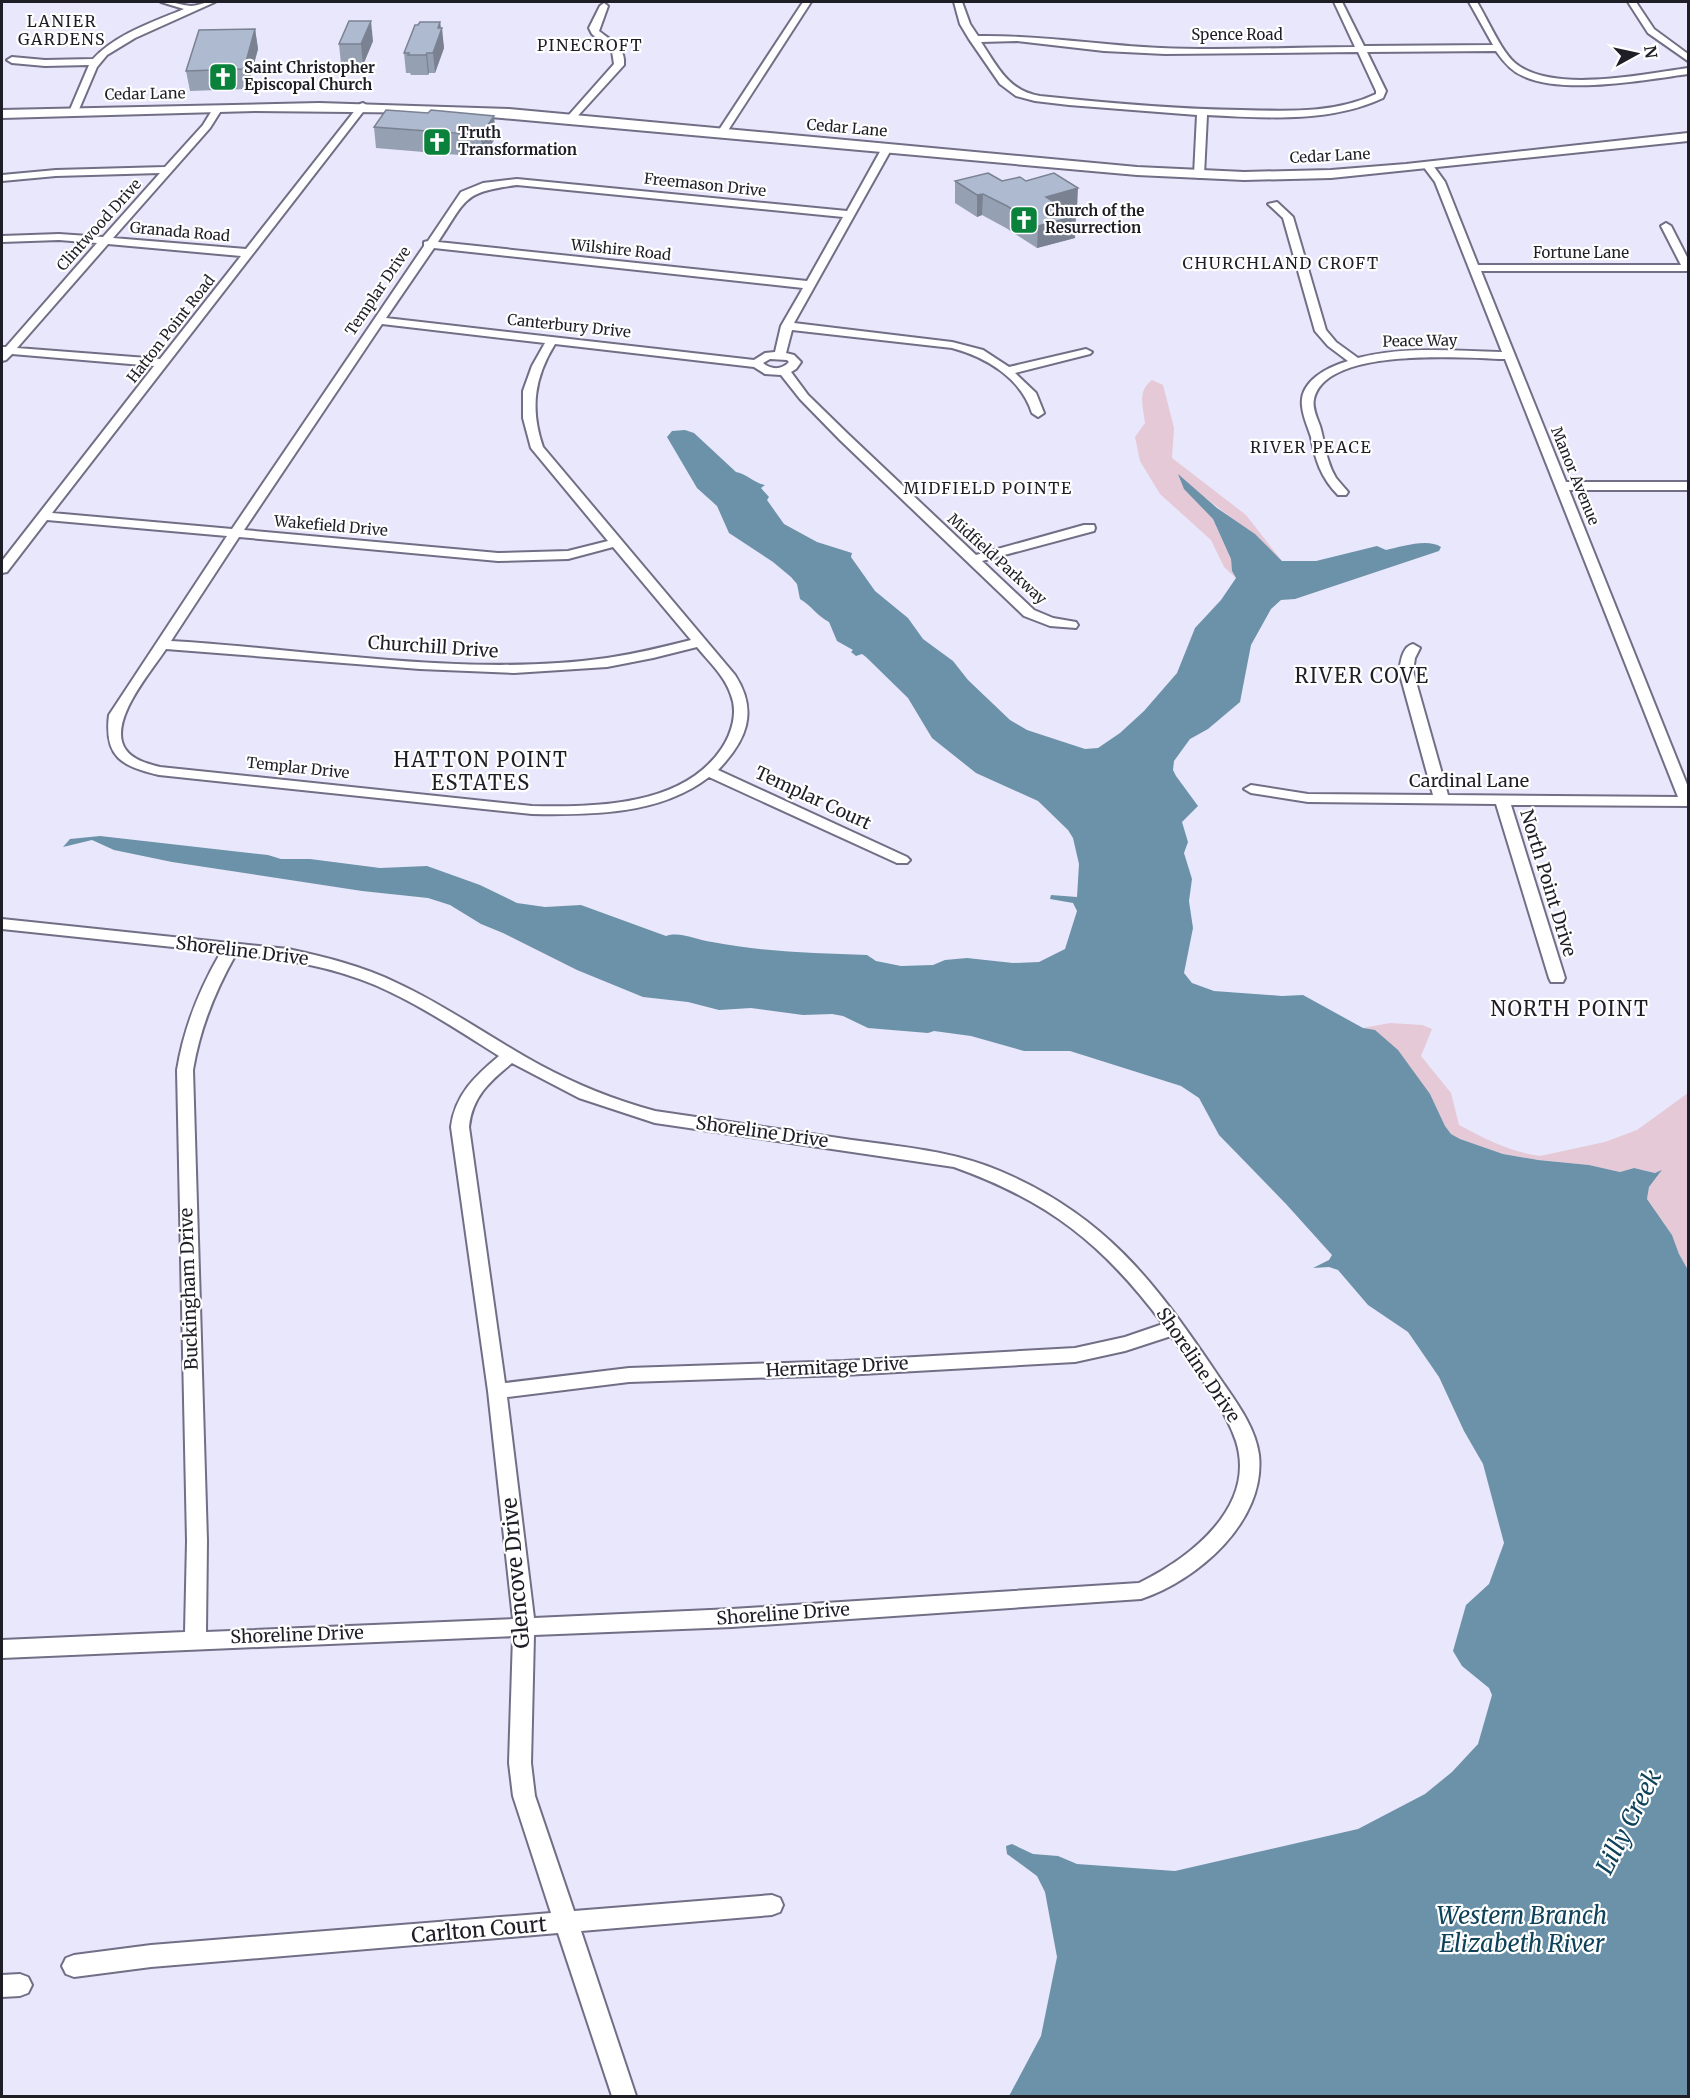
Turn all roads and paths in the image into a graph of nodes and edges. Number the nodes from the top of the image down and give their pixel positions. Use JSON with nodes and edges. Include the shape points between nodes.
{"nodes":[{"id":1,"x":165,"y":2,"type":"edge"},
{"id":2,"x":211,"y":2,"type":"edge"},
{"id":3,"x":807,"y":2,"type":"edge"},
{"id":4,"x":958,"y":2,"type":"edge"},
{"id":5,"x":1338,"y":2,"type":"edge"},
{"id":6,"x":1473,"y":2,"type":"edge"},
{"id":7,"x":1632,"y":2,"type":"edge"},
{"id":8,"x":606,"y":3,"type":"edge"},
{"id":9,"x":194,"y":9,"type":"junction"},
{"id":10,"x":974,"y":39,"type":"junction"},
{"id":11,"x":1501,"y":48,"type":"junction"},
{"id":12,"x":1361,"y":49,"type":"junction"},
{"id":13,"x":1689,"y":58,"type":"edge"},
{"id":14,"x":12,"y":60,"type":"dead end"},
{"id":15,"x":95,"y":62,"type":"junction"},
{"id":16,"x":1689,"y":71,"type":"edge"},
{"id":17,"x":363,"y":106,"type":"junction"},
{"id":18,"x":217,"y":109,"type":"junction"},
{"id":19,"x":74,"y":112,"type":"junction"},
{"id":20,"x":1202,"y":112,"type":"junction"},
{"id":21,"x":2,"y":114,"type":"edge"},
{"id":22,"x":571,"y":118,"type":"junction"},
{"id":23,"x":722,"y":133,"type":"junction"},
{"id":24,"x":1689,"y":136,"type":"edge"},
{"id":25,"x":886,"y":148,"type":"junction"},
{"id":26,"x":1428,"y":166,"type":"junction"},
{"id":27,"x":168,"y":170,"type":"junction"},
{"id":28,"x":1199,"y":175,"type":"junction"},
{"id":29,"x":2,"y":178,"type":"edge"},
{"id":30,"x":558,"y":186,"type":"joint"},
{"id":31,"x":1273,"y":204,"type":"dead end"},
{"id":32,"x":849,"y":214,"type":"junction"},
{"id":33,"x":1666,"y":226,"type":"dead end"},
{"id":34,"x":2,"y":239,"type":"edge"},
{"id":35,"x":105,"y":241,"type":"junction"},
{"id":36,"x":428,"y":244,"type":"junction"},
{"id":37,"x":249,"y":253,"type":"junction"},
{"id":38,"x":1473,"y":268,"type":"junction"},
{"id":39,"x":1689,"y":268,"type":"edge"},
{"id":40,"x":810,"y":285,"type":"junction"},
{"id":41,"x":378,"y":320,"type":"junction"},
{"id":42,"x":787,"y":326,"type":"junction"},
{"id":43,"x":553,"y":339,"type":"junction"},
{"id":44,"x":1086,"y":352,"type":"dead end"},
{"id":45,"x":4,"y":353,"type":"edge"},
{"id":46,"x":780,"y":355,"type":"junction"},
{"id":47,"x":1508,"y":356,"type":"junction"},
{"id":48,"x":1355,"y":362,"type":"junction"},
{"id":49,"x":163,"y":363,"type":"junction"},
{"id":50,"x":757,"y":364,"type":"junction"},
{"id":51,"x":784,"y":371,"type":"junction"},
{"id":52,"x":1007,"y":371,"type":"junction"},
{"id":53,"x":1038,"y":413,"type":"dead end"},
{"id":54,"x":1562,"y":486,"type":"junction"},
{"id":55,"x":1689,"y":486,"type":"edge"},
{"id":56,"x":1342,"y":492,"type":"dead end"},
{"id":57,"x":44,"y":516,"type":"junction"},
{"id":58,"x":1089,"y":528,"type":"dead end"},
{"id":59,"x":236,"y":534,"type":"junction"},
{"id":60,"x":615,"y":543,"type":"junction"},
{"id":61,"x":973,"y":560,"type":"junction"},
{"id":62,"x":2,"y":569,"type":"edge"},
{"id":63,"x":1071,"y":625,"type":"dead end"},
{"id":64,"x":699,"y":642,"type":"junction"},
{"id":65,"x":163,"y":645,"type":"junction"},
{"id":66,"x":1413,"y":648,"type":"dead end"},
{"id":67,"x":708,"y":771,"type":"junction"},
{"id":68,"x":1251,"y":789,"type":"dead end"},
{"id":69,"x":1442,"y":800,"type":"junction"},
{"id":70,"x":1502,"y":800,"type":"junction"},
{"id":71,"x":1688,"y":802,"type":"edge"},
{"id":72,"x":902,"y":860,"type":"dead end"},
{"id":73,"x":2,"y":924,"type":"edge"},
{"id":74,"x":231,"y":948,"type":"junction"},
{"id":75,"x":1557,"y":978,"type":"dead end"},
{"id":76,"x":510,"y":1056,"type":"junction"},
{"id":77,"x":1173,"y":1328,"type":"junction"},
{"id":78,"x":497,"y":1391,"type":"junction"},
{"id":79,"x":524,"y":1626,"type":"junction"},
{"id":80,"x":195,"y":1640,"type":"junction"},
{"id":81,"x":2,"y":1649,"type":"edge"},
{"id":82,"x":772,"y":1905,"type":"dead end"},
{"id":83,"x":566,"y":1923,"type":"junction"},
{"id":84,"x":74,"y":1966,"type":"dead end"},
{"id":85,"x":624,"y":2097,"type":"edge"}],
"edges":[{"from":1,"to":9,"type":"street"},
{"from":2,"to":9,"type":"street"},
{"from":3,"to":23,"type":"street"},
{"from":4,"to":10,"type":"street"},
{"from":5,"to":12,"type":"street"},
{"from":6,"to":11,"type":"street"},
{"from":7,"to":13,"type":"street","via":[[1651,31]]},
{"from":8,"to":22,"type":"street","via":[[595,32],[618,50],[619,65]]},
{"from":9,"to":15,"type":"street","via":[[124,40]]},
{"from":10,"to":12,"type":"street","name":"Spence Road","via":[[1017,38],[1165,51]]},
{"from":10,"to":20,"type":"street","via":[[1003,82],[1022,95]]},
{"from":11,"to":12,"type":"street","name":"Spence Road"},
{"from":11,"to":16,"type":"street","via":[[1511,65],[1519,70],[1556,81],[1587,82]]},
{"from":12,"to":20,"type":"street","via":[[1381,91],[1370,104],[1311,112]]},
{"from":14,"to":15,"type":"street"},
{"from":15,"to":19,"type":"street"},
{"from":17,"to":18,"type":"main road","name":"Cedar Lane"},
{"from":17,"to":22,"type":"main road","name":"Cedar Lane"},
{"from":17,"to":37,"type":"street","name":"Hatton Point Road"},
{"from":18,"to":19,"type":"main road","name":"Cedar Lane"},
{"from":18,"to":27,"type":"street","name":"Clintwood Drive"},
{"from":19,"to":21,"type":"main road","name":"Cedar Lane"},
{"from":20,"to":28,"type":"street"},
{"from":22,"to":23,"type":"main road","name":"Cedar Lane"},
{"from":23,"to":25,"type":"main road","name":"Cedar Lane"},
{"from":24,"to":26,"type":"main road","name":"Cedar Lane"},
{"from":25,"to":28,"type":"main road","name":"Cedar Lane"},
{"from":25,"to":32,"type":"street"},
{"from":26,"to":28,"type":"main road","name":"Cedar Lane","via":[[1320,174]]},
{"from":26,"to":38,"type":"street","name":"Manor Avenue","via":[[1440,182]]},
{"from":27,"to":29,"type":"street"},
{"from":27,"to":35,"type":"street","name":"Clintwood Drive"},
{"from":30,"to":32,"type":"street","name":"Freemason Drive"},
{"from":30,"to":36,"type":"street","name":"Templar Drive","via":[[505,182],[474,189],[460,197]]},
{"from":31,"to":48,"type":"street","via":[[1288,217],[1321,330]]},
{"from":32,"to":40,"type":"street"},
{"from":33,"to":39,"type":"street"},
{"from":34,"to":35,"type":"street","name":"Granada Road","via":[[59,237]]},
{"from":35,"to":37,"type":"street","name":"Granada Road"},
{"from":35,"to":45,"type":"street","name":"Clintwood Drive"},
{"from":36,"to":40,"type":"street","name":"Wilshire Road"},
{"from":36,"to":41,"type":"street","name":"Templar Drive"},
{"from":37,"to":49,"type":"street","name":"Hatton Point Road"},
{"from":38,"to":39,"type":"street","name":"Fortune Lane"},
{"from":38,"to":47,"type":"street","name":"Manor Avenue"},
{"from":40,"to":42,"type":"street"},
{"from":41,"to":43,"type":"street","name":"Canterbury Drive"},
{"from":41,"to":59,"type":"street","name":"Templar Drive"},
{"from":42,"to":46,"type":"street"},
{"from":42,"to":52,"type":"street","via":[[966,348],[990,357]]},
{"from":43,"to":50,"type":"street","name":"Canterbury Drive"},
{"from":43,"to":60,"type":"street","name":"Templar Drive","via":[[530,382],[527,415],[531,431],[541,454]]},
{"from":44,"to":52,"type":"street"},
{"from":45,"to":49,"type":"street"},
{"from":46,"to":50,"type":"street","via":[[769,355]]},
{"from":46,"to":51,"type":"street","via":[[795,362]]},
{"from":47,"to":48,"type":"street","name":"Peace Way","via":[[1386,356]]},
{"from":47,"to":54,"type":"street","name":"Manor Avenue"},
{"from":48,"to":56,"type":"street","name":"Peace Way","via":[[1321,378],[1308,399],[1326,472]]},
{"from":49,"to":57,"type":"street","name":"Hatton Point Road"},
{"from":50,"to":51,"type":"street","name":"Canterbury Drive","via":[[761,369]]},
{"from":51,"to":61,"type":"street","name":"Midfield Parkway","via":[[844,437]]},
{"from":52,"to":53,"type":"street","via":[[1032,395]]},
{"from":54,"to":55,"type":"street"},
{"from":54,"to":71,"type":"street","name":"Manor Avenue"},
{"from":57,"to":59,"type":"street","name":"Wakefield Drive"},
{"from":57,"to":62,"type":"street","name":"Hatton Point Road"},
{"from":58,"to":61,"type":"street"},
{"from":59,"to":60,"type":"street","name":"Wakefield Drive","via":[[521,558],[568,555]]},
{"from":59,"to":65,"type":"street","name":"Templar Drive"},
{"from":60,"to":64,"type":"street","name":"Templar Drive"},
{"from":61,"to":63,"type":"street","name":"Midfield Parkway","via":[[1029,613]]},
{"from":64,"to":65,"type":"street","name":"Churchill Drive","via":[[627,660],[527,670]]},
{"from":64,"to":67,"type":"street","name":"Templar Drive","via":[[730,678],[741,706],[737,734],[730,748]]},
{"from":65,"to":67,"type":"street","name":"Templar Drive","via":[[116,715],[112,736],[120,753],[131,762],[159,771],[567,811],[653,800]]},
{"from":66,"to":69,"type":"street","via":[[1406,671]]},
{"from":67,"to":72,"type":"street","name":"Templar Court"},
{"from":68,"to":69,"type":"street","name":"Cardinal Lane","via":[[1308,798]]},
{"from":69,"to":70,"type":"street","name":"Cardinal Lane"},
{"from":70,"to":71,"type":"street","name":"Cardinal Lane"},
{"from":70,"to":75,"type":"street","name":"North Point Drive"},
{"from":73,"to":74,"type":"street","name":"Shoreline Drive"},
{"from":74,"to":76,"type":"street","name":"Shoreline Drive","via":[[288,954],[356,972],[393,987]]},
{"from":74,"to":80,"type":"street","name":"Buckingham Drive","via":[[196,1015],[185,1070],[197,1541]]},
{"from":76,"to":77,"type":"street","name":"Shoreline Drive","via":[[594,1098],[654,1117],[956,1161],[992,1174],[1057,1208],[1092,1233],[1142,1284]]},
{"from":76,"to":78,"type":"street","name":"Glencove Drive","via":[[477,1084],[467,1097],[460,1120]]},
{"from":77,"to":78,"type":"street","name":"Hermitage Drive","via":[[1122,1346],[1075,1355],[628,1375]]},
{"from":77,"to":79,"type":"street","name":"Shoreline Drive","via":[[1236,1416],[1245,1436],[1248,1478],[1242,1499],[1211,1545],[1164,1580],[1141,1591],[732,1618]]},
{"from":78,"to":79,"type":"street","name":"Glencove Drive"},
{"from":79,"to":80,"type":"street","name":"Shoreline Drive"},
{"from":79,"to":83,"type":"street","name":"Glencove Drive","via":[[521,1774],[531,1819]]},
{"from":80,"to":81,"type":"street","name":"Shoreline Drive"},
{"from":82,"to":83,"type":"street","name":"Carlton Court"},
{"from":83,"to":84,"type":"street","name":"Carlton Court","via":[[187,1953]]},
{"from":83,"to":85,"type":"street","name":"Glencove Drive"}]}
